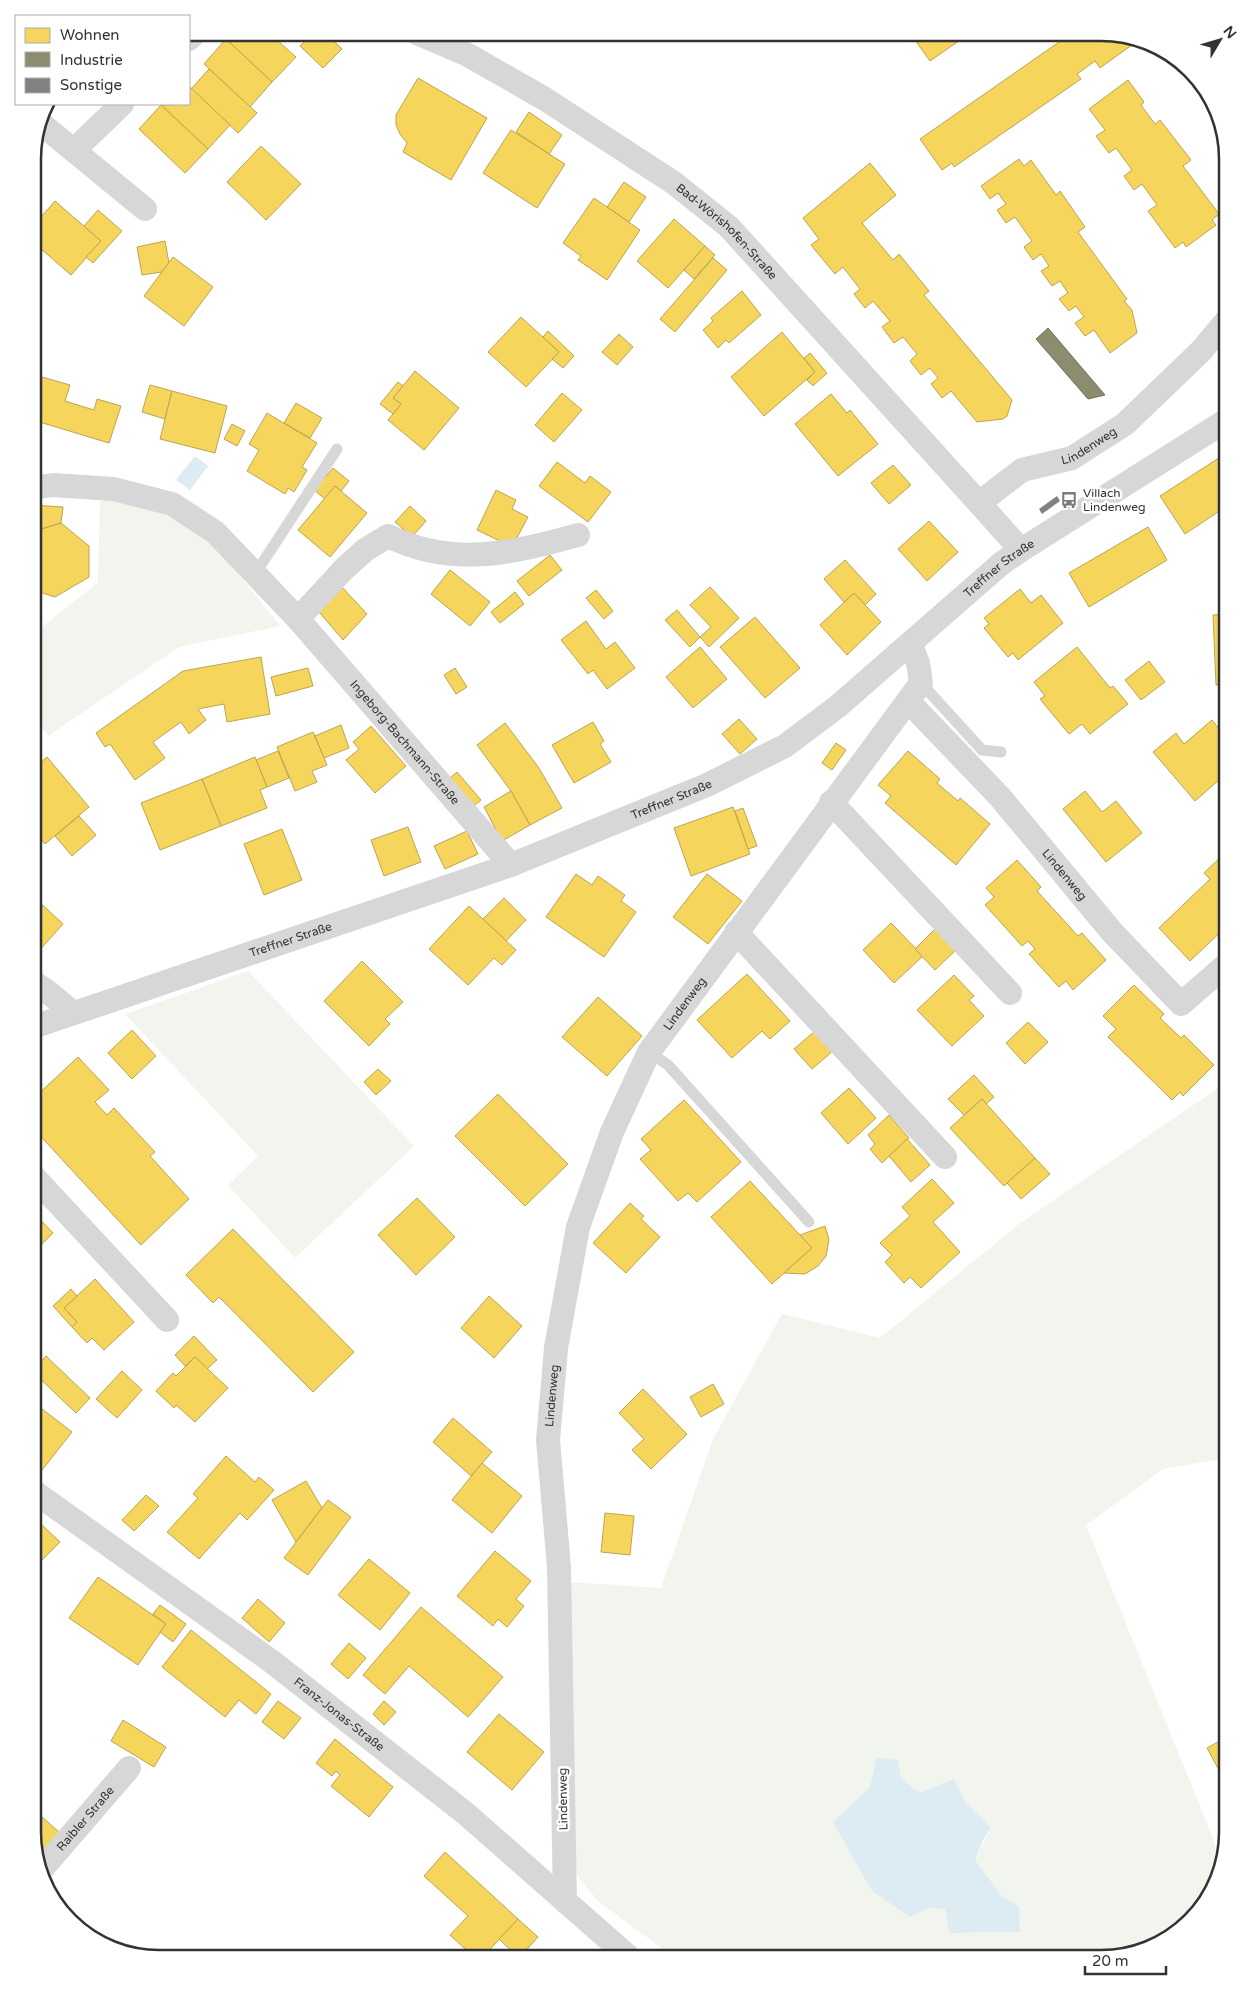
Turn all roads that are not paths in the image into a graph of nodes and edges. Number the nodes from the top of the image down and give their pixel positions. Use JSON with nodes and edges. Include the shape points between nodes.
{"nodes":[{"id":1,"x":466,"y":44,"type":"edge"},
{"id":2,"x":121,"y":105,"type":"edge"},
{"id":3,"x":46,"y":127,"type":"edge"},
{"id":4,"x":74,"y":150,"type":"junction"},
{"id":5,"x":145,"y":209,"type":"dead end"},
{"id":6,"x":1219,"y":330,"type":"edge"},
{"id":7,"x":1219,"y":426,"type":"edge"},
{"id":8,"x":337,"y":449,"type":"dead end"},
{"id":9,"x":42,"y":487,"type":"edge"},
{"id":10,"x":979,"y":503,"type":"junction"},
{"id":11,"x":578,"y":535,"type":"dead end"},
{"id":12,"x":1021,"y":550,"type":"junction"},
{"id":13,"x":255,"y":574,"type":"junction"},
{"id":14,"x":298,"y":619,"type":"junction"},
{"id":15,"x":911,"y":645,"type":"junction"},
{"id":16,"x":914,"y":692,"type":"junction"},
{"id":17,"x":1001,"y":752,"type":"dead end"},
{"id":18,"x":831,"y":802,"type":"junction"},
{"id":19,"x":511,"y":865,"type":"junction"},
{"id":20,"x":736,"y":932,"type":"junction"},
{"id":21,"x":1219,"y":972,"type":"edge"},
{"id":22,"x":42,"y":988,"type":"edge"},
{"id":23,"x":1010,"y":993,"type":"dead end"},
{"id":24,"x":73,"y":1012,"type":"junction"},
{"id":25,"x":41,"y":1024,"type":"edge"},
{"id":26,"x":649,"y":1052,"type":"junction"},
{"id":27,"x":945,"y":1156,"type":"dead end"},
{"id":28,"x":41,"y":1185,"type":"edge"},
{"id":29,"x":809,"y":1222,"type":"dead end"},
{"id":30,"x":167,"y":1320,"type":"dead end"},
{"id":31,"x":41,"y":1499,"type":"edge"},
{"id":32,"x":129,"y":1768,"type":"dead end"},
{"id":33,"x":46,"y":1864,"type":"edge"},
{"id":34,"x":565,"y":1901,"type":"junction"},
{"id":35,"x":620,"y":1949,"type":"edge"}],
"edges":[{"from":1,"to":10,"type":"street","name":"Bad-Wörishofen-Straße","via":[[674,183],[729,227]]},
{"from":2,"to":4,"type":"street"},
{"from":3,"to":4,"type":"street"},
{"from":4,"to":5,"type":"street"},
{"from":6,"to":10,"type":"street","name":"Lindenweg","via":[[1125,424],[1072,458],[1022,470]]},
{"from":7,"to":12,"type":"street","name":"Treffner Straße"},
{"from":8,"to":13,"type":"lane"},
{"from":9,"to":13,"type":"street","name":"Ingeborg-Bachmann-Straße","via":[[114,490],[172,504],[215,532]]},
{"from":10,"to":12,"type":"street"},
{"from":11,"to":14,"type":"street","via":[[527,549],[464,556],[409,546],[388,536],[365,550],[344,569]]},
{"from":12,"to":15,"type":"street","name":"Treffner Straße"},
{"from":13,"to":14,"type":"street","name":"Ingeborg-Bachmann-Straße"},
{"from":14,"to":19,"type":"street","name":"Ingeborg-Bachmann-Straße"},
{"from":15,"to":16,"type":"street","via":[[918,663]]},
{"from":15,"to":19,"type":"street","name":"Treffner Straße","via":[[851,697],[785,746],[708,785]]},
{"from":16,"to":17,"type":"lane","via":[[982,750]]},
{"from":16,"to":18,"type":"street","name":"Lindenweg"},
{"from":16,"to":21,"type":"street","name":"Lindenweg","via":[[1112,932],[1181,1004]]},
{"from":18,"to":20,"type":"street","name":"Lindenweg"},
{"from":18,"to":23,"type":"street"},
{"from":19,"to":24,"type":"street","name":"Treffner Straße"},
{"from":20,"to":26,"type":"street","name":"Lindenweg"},
{"from":20,"to":27,"type":"street"},
{"from":22,"to":24,"type":"street"},
{"from":24,"to":25,"type":"street","name":"Treffner Straße"},
{"from":26,"to":29,"type":"lane","via":[[668,1065]]},
{"from":26,"to":34,"type":"street","name":"Lindenweg","via":[[612,1132],[578,1228],[556,1348],[548,1440],[559,1567]]},
{"from":28,"to":30,"type":"street"},
{"from":31,"to":34,"type":"street","name":"Franz-Jonas-Straße","via":[[270,1661],[465,1813]]},
{"from":32,"to":33,"type":"street","name":"Raibler Straße"},
{"from":34,"to":35,"type":"street","name":"Franz-Jonas-Straße"}]}
